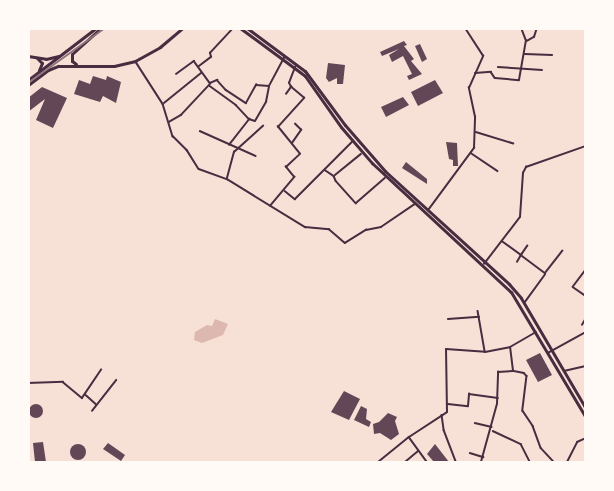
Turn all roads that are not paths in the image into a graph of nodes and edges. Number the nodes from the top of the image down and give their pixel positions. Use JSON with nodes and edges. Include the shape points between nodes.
{"nodes":[{"id":1,"x":101,"y":28,"type":"edge"},
{"id":2,"x":183,"y":28,"type":"edge"},
{"id":3,"x":233,"y":28,"type":"edge"},
{"id":4,"x":240,"y":28,"type":"edge"},
{"id":5,"x":247,"y":28,"type":"edge"},
{"id":6,"x":465,"y":28,"type":"edge"},
{"id":7,"x":521,"y":28,"type":"edge"},
{"id":8,"x":537,"y":28,"type":"edge"},
{"id":9,"x":95,"y":29,"type":"edge"},
{"id":10,"x":526,"y":41,"type":"junction"},
{"id":11,"x":63,"y":54,"type":"junction"},
{"id":12,"x":524,"y":54,"type":"junction"},
{"id":13,"x":552,"y":55,"type":"dead end"},
{"id":14,"x":28,"y":56,"type":"edge"},
{"id":15,"x":37,"y":58,"type":"junction"},
{"id":16,"x":284,"y":58,"type":"junction"},
{"id":17,"x":135,"y":61,"type":"junction"},
{"id":18,"x":78,"y":65,"type":"junction"},
{"id":19,"x":198,"y":67,"type":"junction"},
{"id":20,"x":295,"y":67,"type":"junction"},
{"id":21,"x":498,"y":68,"type":"dead end"},
{"id":22,"x":521,"y":68,"type":"junction"},
{"id":23,"x":542,"y":70,"type":"dead end"},
{"id":24,"x":39,"y":72,"type":"junction"},
{"id":25,"x":202,"y":73,"type":"junction"},
{"id":26,"x":474,"y":73,"type":"junction"},
{"id":27,"x":176,"y":74,"type":"dead end"},
{"id":28,"x":28,"y":80,"type":"edge"},
{"id":29,"x":210,"y":84,"type":"junction"},
{"id":30,"x":28,"y":85,"type":"edge"},
{"id":31,"x":269,"y":86,"type":"junction"},
{"id":32,"x":291,"y":87,"type":"junction"},
{"id":33,"x":286,"y":94,"type":"dead end"},
{"id":34,"x":163,"y":104,"type":"junction"},
{"id":35,"x":249,"y":119,"type":"junction"},
{"id":36,"x":169,"y":123,"type":"junction"},
{"id":37,"x":295,"y":124,"type":"dead end"},
{"id":38,"x":263,"y":126,"type":"dead end"},
{"id":39,"x":200,"y":131,"type":"dead end"},
{"id":40,"x":475,"y":131,"type":"junction"},
{"id":41,"x":353,"y":142,"type":"junction"},
{"id":42,"x":292,"y":143,"type":"junction"},
{"id":43,"x":513,"y":143,"type":"dead end"},
{"id":44,"x":229,"y":145,"type":"junction"},
{"id":45,"x":585,"y":146,"type":"edge"},
{"id":46,"x":238,"y":149,"type":"junction"},
{"id":47,"x":362,"y":153,"type":"junction"},
{"id":48,"x":470,"y":153,"type":"junction"},
{"id":49,"x":256,"y":156,"type":"dead end"},
{"id":50,"x":325,"y":170,"type":"junction"},
{"id":51,"x":498,"y":171,"type":"dead end"},
{"id":52,"x":334,"y":176,"type":"junction"},
{"id":53,"x":386,"y":177,"type":"junction"},
{"id":54,"x":227,"y":179,"type":"junction"},
{"id":55,"x":402,"y":189,"type":"junction"},
{"id":56,"x":285,"y":191,"type":"junction"},
{"id":57,"x":415,"y":203,"type":"junction"},
{"id":58,"x":269,"y":206,"type":"junction"},
{"id":59,"x":429,"y":210,"type":"junction"},
{"id":60,"x":435,"y":218,"type":"junction"},
{"id":61,"x":502,"y":240,"type":"junction"},
{"id":62,"x":527,"y":246,"type":"dead end"},
{"id":63,"x":562,"y":251,"type":"dead end"},
{"id":64,"x":521,"y":255,"type":"junction"},
{"id":65,"x":517,"y":262,"type":"dead end"},
{"id":66,"x":485,"y":263,"type":"junction"},
{"id":67,"x":585,"y":270,"type":"edge"},
{"id":68,"x":545,"y":273,"type":"junction"},
{"id":69,"x":585,"y":296,"type":"edge"},
{"id":70,"x":524,"y":303,"type":"junction"},
{"id":71,"x":478,"y":311,"type":"dead end"},
{"id":72,"x":480,"y":317,"type":"junction"},
{"id":73,"x":585,"y":318,"type":"edge"},
{"id":74,"x":448,"y":319,"type":"dead end"},
{"id":75,"x":582,"y":325,"type":"dead end"},
{"id":76,"x":538,"y":331,"type":"junction"},
{"id":77,"x":585,"y":332,"type":"edge"},
{"id":78,"x":510,"y":347,"type":"junction"},
{"id":79,"x":485,"y":352,"type":"junction"},
{"id":80,"x":550,"y":352,"type":"junction"},
{"id":81,"x":585,"y":366,"type":"edge"},
{"id":82,"x":101,"y":370,"type":"dead end"},
{"id":83,"x":513,"y":371,"type":"junction"},
{"id":84,"x":563,"y":371,"type":"junction"},
{"id":85,"x":116,"y":380,"type":"dead end"},
{"id":86,"x":28,"y":382,"type":"edge"},
{"id":87,"x":85,"y":395,"type":"junction"},
{"id":88,"x":498,"y":398,"type":"junction"},
{"id":89,"x":97,"y":404,"type":"junction"},
{"id":90,"x":447,"y":404,"type":"junction"},
{"id":91,"x":585,"y":409,"type":"edge"},
{"id":92,"x":92,"y":411,"type":"dead end"},
{"id":93,"x":442,"y":415,"type":"junction"},
{"id":94,"x":585,"y":418,"type":"edge"},
{"id":95,"x":476,"y":423,"type":"dead end"},
{"id":96,"x":492,"y":427,"type":"junction"},
{"id":97,"x":492,"y":431,"type":"junction"},
{"id":98,"x":409,"y":437,"type":"junction"},
{"id":99,"x":585,"y":438,"type":"edge"},
{"id":100,"x":419,"y":451,"type":"junction"},
{"id":101,"x":470,"y":453,"type":"dead end"},
{"id":102,"x":483,"y":457,"type":"junction"},
{"id":103,"x":378,"y":462,"type":"edge"},
{"id":104,"x":405,"y":462,"type":"edge"},
{"id":105,"x":428,"y":462,"type":"edge"},
{"id":106,"x":456,"y":462,"type":"edge"},
{"id":107,"x":481,"y":462,"type":"edge"},
{"id":108,"x":530,"y":462,"type":"edge"},
{"id":109,"x":554,"y":462,"type":"edge"},
{"id":110,"x":567,"y":462,"type":"edge"}],
"edges":[{"from":1,"to":18,"type":"main road","via":[[72,56]]},
{"from":2,"to":17,"type":"main road"},
{"from":3,"to":19,"type":"street"},
{"from":4,"to":16,"type":"main road"},
{"from":5,"to":55,"type":"main road","via":[[305,71],[359,144]]},
{"from":6,"to":26,"type":"street","via":[[483,56]]},
{"from":7,"to":10,"type":"street"},
{"from":8,"to":10,"type":"street","via":[[534,37]]},
{"from":9,"to":11,"type":"main road"},
{"from":10,"to":12,"type":"street"},
{"from":11,"to":15,"type":"main road"},
{"from":11,"to":24,"type":"main road"},
{"from":12,"to":13,"type":"street"},
{"from":12,"to":22,"type":"street"},
{"from":14,"to":15,"type":"main road"},
{"from":15,"to":24,"type":"main road","via":[[42,63]]},
{"from":16,"to":20,"type":"main road"},
{"from":16,"to":31,"type":"street"},
{"from":17,"to":18,"type":"main road","via":[[114,66]]},
{"from":17,"to":34,"type":"street"},
{"from":18,"to":30,"type":"main road","via":[[48,70]]},
{"from":19,"to":25,"type":"street"},
{"from":19,"to":27,"type":"street","via":[[194,61]]},
{"from":20,"to":32,"type":"street"},
{"from":20,"to":41,"type":"main road"},
{"from":21,"to":22,"type":"street"},
{"from":22,"to":23,"type":"street"},
{"from":22,"to":26,"type":"street","via":[[519,80],[495,78],[491,72]]},
{"from":24,"to":28,"type":"main road"},
{"from":25,"to":29,"type":"street"},
{"from":25,"to":34,"type":"street"},
{"from":26,"to":40,"type":"street","via":[[469,88]]},
{"from":29,"to":31,"type":"street","via":[[217,80],[246,103],[256,85]]},
{"from":29,"to":35,"type":"street"},
{"from":29,"to":36,"type":"street"},
{"from":31,"to":35,"type":"street","via":[[266,102],[255,121]]},
{"from":32,"to":33,"type":"street"},
{"from":32,"to":42,"type":"street","via":[[304,98],[279,126]]},
{"from":34,"to":36,"type":"street"},
{"from":35,"to":44,"type":"street"},
{"from":36,"to":54,"type":"street","via":[[173,136],[199,169]]},
{"from":37,"to":42,"type":"street","via":[[301,130]]},
{"from":38,"to":46,"type":"street"},
{"from":39,"to":44,"type":"street"},
{"from":40,"to":43,"type":"street"},
{"from":40,"to":48,"type":"street"},
{"from":41,"to":47,"type":"main road"},
{"from":41,"to":50,"type":"street"},
{"from":42,"to":56,"type":"street","via":[[300,154],[286,167],[294,177]]},
{"from":44,"to":46,"type":"street"},
{"from":45,"to":61,"type":"street","via":[[526,167],[520,217]]},
{"from":46,"to":49,"type":"street"},
{"from":46,"to":54,"type":"street"},
{"from":47,"to":52,"type":"street"},
{"from":47,"to":53,"type":"main road"},
{"from":48,"to":51,"type":"street"},
{"from":48,"to":59,"type":"street"},
{"from":50,"to":52,"type":"street"},
{"from":50,"to":56,"type":"street","via":[[294,199]]},
{"from":52,"to":53,"type":"street","via":[[356,203]]},
{"from":53,"to":55,"type":"main road"},
{"from":54,"to":58,"type":"street"},
{"from":55,"to":57,"type":"main road"},
{"from":55,"to":59,"type":"main road"},
{"from":56,"to":58,"type":"street"},
{"from":57,"to":58,"type":"street","via":[[381,228],[366,230],[345,243],[329,229],[304,227]]},
{"from":57,"to":60,"type":"main road"},
{"from":59,"to":60,"type":"main road"},
{"from":60,"to":66,"type":"main road"},
{"from":61,"to":64,"type":"street"},
{"from":61,"to":66,"type":"street"},
{"from":62,"to":64,"type":"street"},
{"from":63,"to":68,"type":"street"},
{"from":64,"to":65,"type":"street"},
{"from":64,"to":68,"type":"street"},
{"from":66,"to":70,"type":"main road"},
{"from":66,"to":76,"type":"main road"},
{"from":67,"to":69,"type":"street","via":[[573,287]]},
{"from":68,"to":70,"type":"street"},
{"from":70,"to":76,"type":"main road"},
{"from":71,"to":72,"type":"street"},
{"from":72,"to":74,"type":"street"},
{"from":72,"to":79,"type":"street"},
{"from":73,"to":75,"type":"street"},
{"from":76,"to":78,"type":"street"},
{"from":76,"to":80,"type":"main road"},
{"from":77,"to":80,"type":"street"},
{"from":78,"to":79,"type":"street"},
{"from":78,"to":83,"type":"street"},
{"from":79,"to":90,"type":"street","via":[[446,349]]},
{"from":80,"to":84,"type":"main road"},
{"from":80,"to":94,"type":"main road"},
{"from":81,"to":84,"type":"street"},
{"from":82,"to":87,"type":"street"},
{"from":83,"to":88,"type":"street","via":[[498,372]]},
{"from":83,"to":109,"type":"street","via":[[526,376],[523,411],[541,448]]},
{"from":84,"to":91,"type":"main road"},
{"from":85,"to":89,"type":"street"},
{"from":86,"to":87,"type":"street","via":[[63,382],[80,398]]},
{"from":87,"to":89,"type":"street"},
{"from":88,"to":90,"type":"street","via":[[469,394],[468,406]]},
{"from":88,"to":96,"type":"street"},
{"from":89,"to":92,"type":"street"},
{"from":90,"to":93,"type":"street","via":[[447,412]]},
{"from":93,"to":98,"type":"street"},
{"from":93,"to":106,"type":"street"},
{"from":95,"to":96,"type":"street"},
{"from":96,"to":97,"type":"street"},
{"from":97,"to":102,"type":"street"},
{"from":97,"to":108,"type":"street","via":[[521,444]]},
{"from":98,"to":100,"type":"street"},
{"from":98,"to":103,"type":"street"},
{"from":99,"to":110,"type":"street","via":[[577,442]]},
{"from":100,"to":104,"type":"street"},
{"from":100,"to":105,"type":"street"},
{"from":101,"to":102,"type":"street"},
{"from":102,"to":107,"type":"street"}]}
